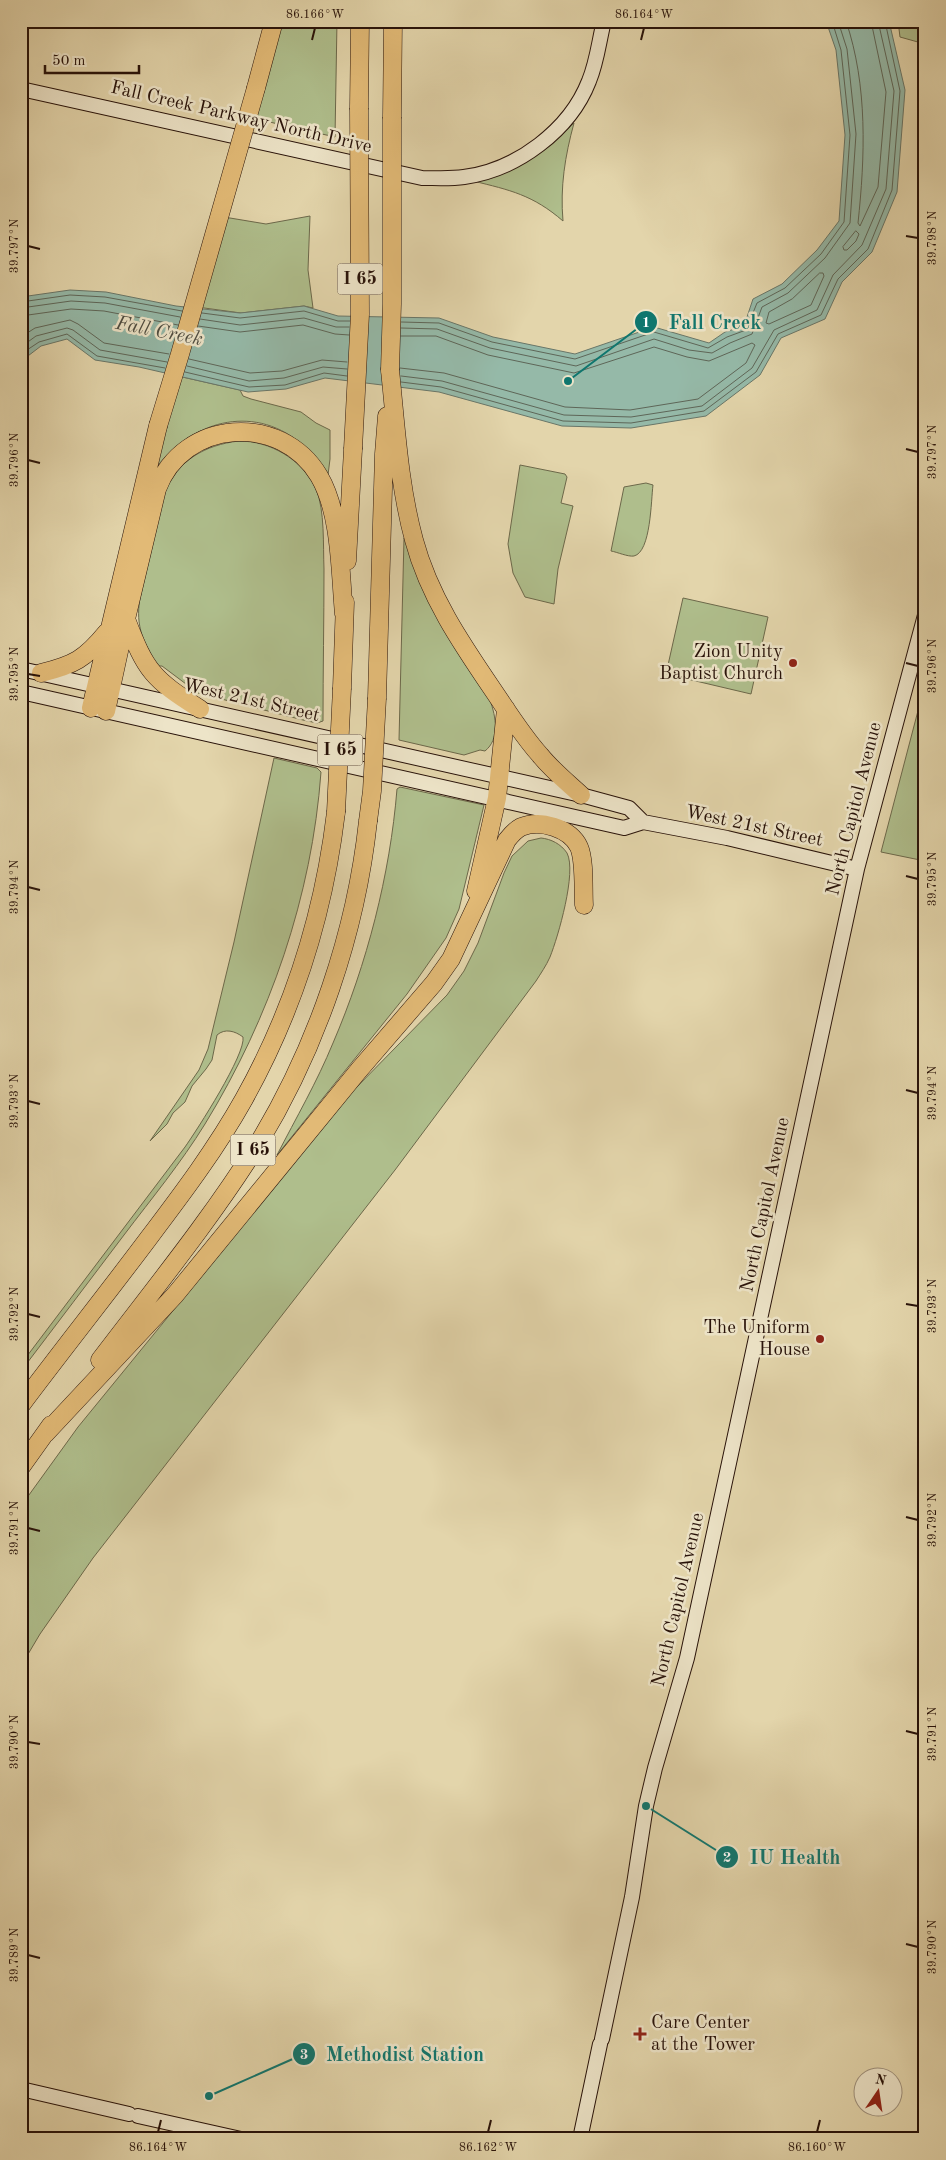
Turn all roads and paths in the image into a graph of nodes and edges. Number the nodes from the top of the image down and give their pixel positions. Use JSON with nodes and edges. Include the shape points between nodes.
{"nodes":[{"id":1,"x":274,"y":21,"type":"edge"},
{"id":2,"x":360,"y":21,"type":"edge"},
{"id":3,"x":393,"y":21,"type":"edge"},
{"id":4,"x":604,"y":21,"type":"edge"},
{"id":5,"x":21,"y":89,"type":"edge"},
{"id":6,"x":391,"y":454,"type":"junction"},
{"id":7,"x":344,"y":614,"type":"junction"},
{"id":8,"x":925,"y":615,"type":"edge"},
{"id":9,"x":126,"y":619,"type":"junction"},
{"id":10,"x":109,"y":630,"type":"junction"},
{"id":11,"x":21,"y":669,"type":"edge"},
{"id":12,"x":41,"y":673,"type":"junction"},
{"id":13,"x":104,"y":687,"type":"junction"},
{"id":14,"x":21,"y":692,"type":"edge"},
{"id":15,"x":200,"y":708,"type":"junction"},
{"id":16,"x":506,"y":709,"type":"junction"},
{"id":17,"x":99,"y":710,"type":"junction"},
{"id":18,"x":499,"y":776,"type":"junction"},
{"id":19,"x":581,"y":794,"type":"junction"},
{"id":20,"x":496,"y":798,"type":"junction"},
{"id":21,"x":643,"y":822,"type":"junction"},
{"id":22,"x":857,"y":869,"type":"junction"},
{"id":23,"x":584,"y":905,"type":"dead end"},
{"id":24,"x":469,"y":923,"type":"junction"},
{"id":25,"x":21,"y":1405,"type":"edge"},
{"id":26,"x":45,"y":1434,"type":"junction"},
{"id":27,"x":21,"y":1467,"type":"edge"},
{"id":28,"x":21,"y":2089,"type":"edge"},
{"id":29,"x":241,"y":2139,"type":"edge"},
{"id":30,"x":580,"y":2139,"type":"edge"}],
"edges":[{"from":1,"to":10,"type":"highway","bridge":true,"via":[[158,426]]},
{"from":2,"to":7,"type":"highway","number":"I 65","bridge":true,"via":[[360,314]]},
{"from":3,"to":6,"type":"highway","number":"I 65","bridge":true},
{"from":4,"to":5,"type":"main road","name":"Fall Creek Parkway North Drive","via":[[589,81],[569,116],[554,133],[493,169],[464,177],[422,178]]},
{"from":6,"to":16,"type":"highway","via":[[429,584],[461,642]]},
{"from":6,"to":26,"type":"highway","number":"I 65","bridge":true,"via":[[372,791],[364,855],[343,946],[315,1030],[286,1094],[258,1143],[207,1218]]},
{"from":7,"to":9,"type":"highway","via":[[334,520],[319,476],[305,458],[282,441],[241,431],[198,442],[166,470],[157,490]]},
{"from":7,"to":25,"type":"highway","number":"I 65","bridge":true,"via":[[336,812],[321,900],[279,1028],[245,1097],[184,1192]]},
{"from":8,"to":22,"type":"main road","name":"North Capitol Avenue"},
{"from":9,"to":13,"type":"highway"},
{"from":9,"to":15,"type":"highway","via":[[152,674],[166,687]]},
{"from":10,"to":12,"type":"highway","via":[[81,659]]},
{"from":10,"to":13,"type":"highway"},
{"from":11,"to":12,"type":"main road","name":"West 21st Street"},
{"from":12,"to":13,"type":"main road","name":"West 21st Street"},
{"from":13,"to":15,"type":"main road","name":"West 21st Street"},
{"from":13,"to":17,"type":"highway"},
{"from":14,"to":17,"type":"main road","name":"West 21st Street"},
{"from":15,"to":18,"type":"main road","name":"West 21st Street"},
{"from":16,"to":18,"type":"highway"},
{"from":16,"to":19,"type":"highway","via":[[540,756]]},
{"from":17,"to":20,"type":"main road","name":"West 21st Street"},
{"from":18,"to":19,"type":"main road","name":"West 21st Street"},
{"from":18,"to":20,"type":"highway"},
{"from":19,"to":21,"type":"main road","name":"West 21st Street","via":[[629,808]]},
{"from":20,"to":21,"type":"main road","name":"West 21st Street","via":[[624,828]]},
{"from":20,"to":24,"type":"highway"},
{"from":21,"to":22,"type":"main road","name":"West 21st Street"},
{"from":22,"to":30,"type":"main road","name":"North Capitol Avenue","via":[[687,1658],[646,1806],[632,1897]]},
{"from":23,"to":24,"type":"highway","via":[[581,856],[577,843],[569,834],[556,828],[529,825],[514,832],[507,840]]},
{"from":24,"to":26,"type":"highway","via":[[452,958],[434,983],[175,1295]]},
{"from":26,"to":27,"type":"highway","number":"I 65"},
{"from":28,"to":29,"type":"main road"}]}
